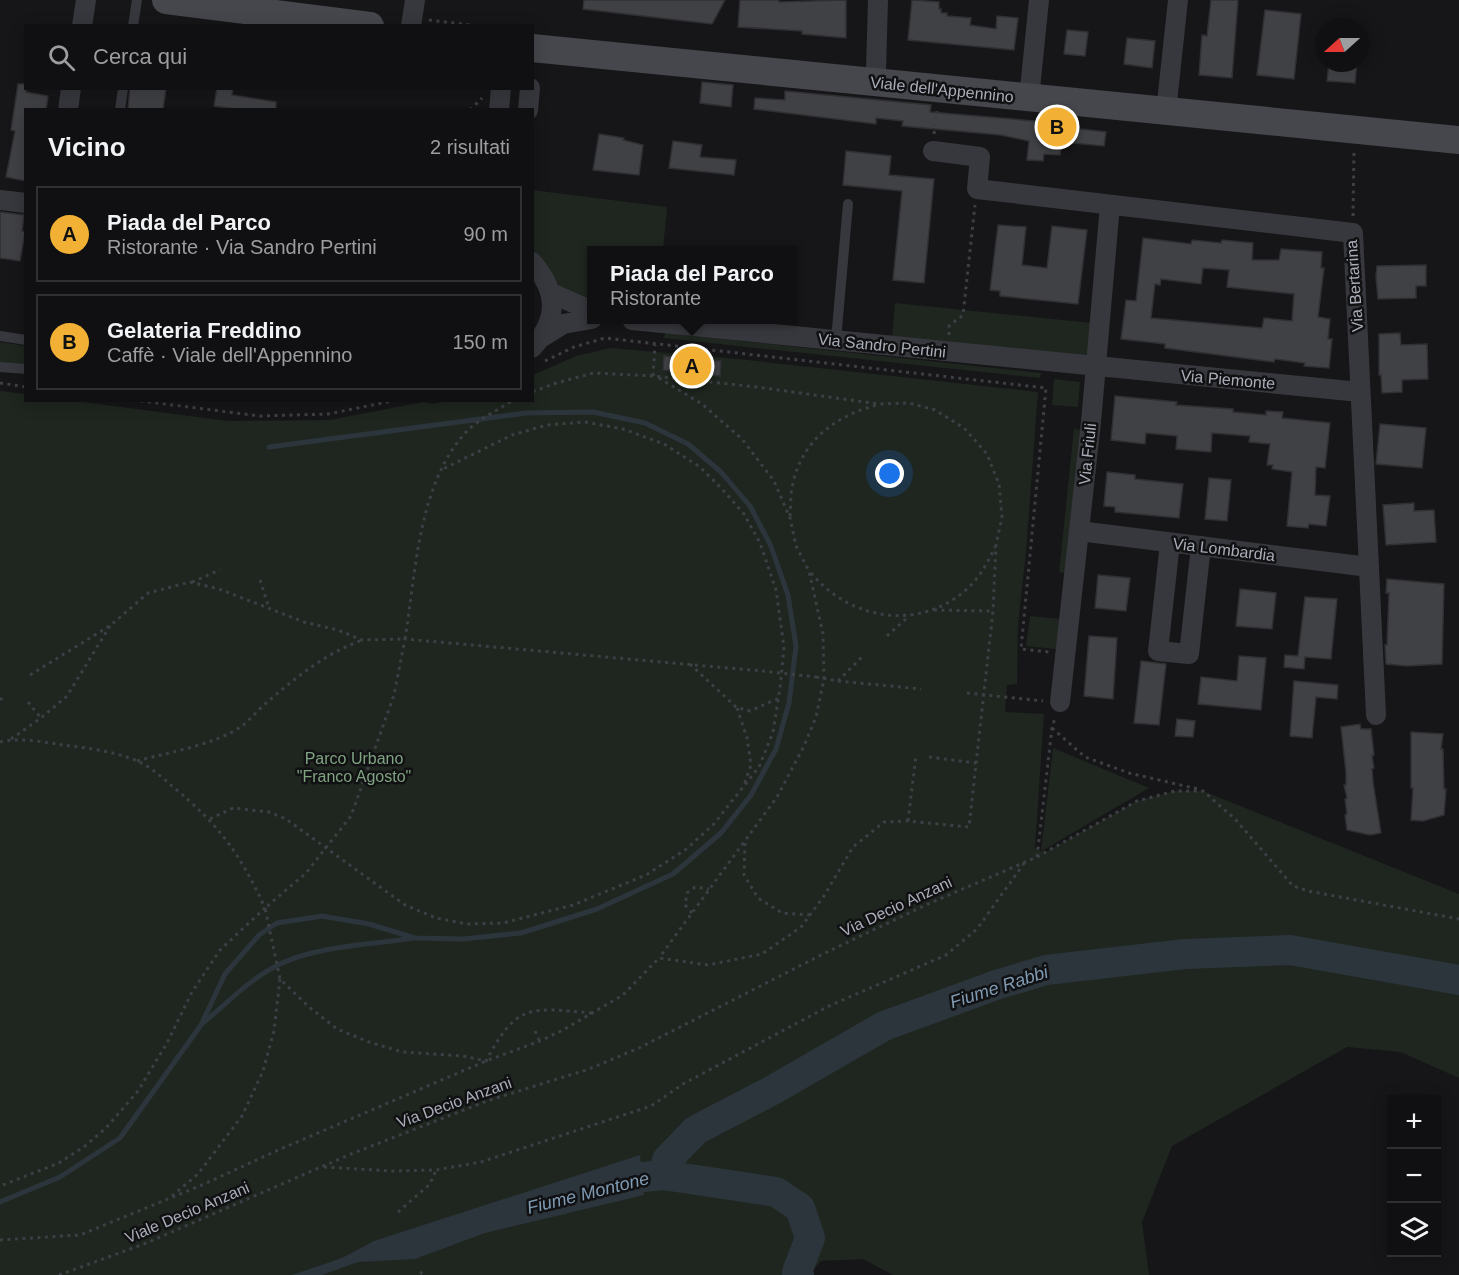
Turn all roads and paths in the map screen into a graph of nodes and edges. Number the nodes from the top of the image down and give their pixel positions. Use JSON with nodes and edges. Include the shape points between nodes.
{"nodes":[{"id":1,"x":86,"y":0,"type":"edge"},
{"id":2,"x":137,"y":0,"type":"edge"},
{"id":3,"x":166,"y":0,"type":"edge"},
{"id":4,"x":416,"y":0,"type":"edge"},
{"id":5,"x":878,"y":0,"type":"edge"},
{"id":6,"x":1039,"y":0,"type":"edge"},
{"id":7,"x":1178,"y":0,"type":"edge"},
{"id":8,"x":82,"y":24,"type":"edge"},
{"id":9,"x":133,"y":24,"type":"edge"},
{"id":10,"x":354,"y":24,"type":"edge"},
{"id":11,"x":411,"y":24,"type":"edge"},
{"id":12,"x":534,"y":55,"type":"edge"},
{"id":13,"x":874,"y":82,"type":"junction"},
{"id":14,"x":72,"y":90,"type":"edge"},
{"id":15,"x":123,"y":90,"type":"edge"},
{"id":16,"x":530,"y":90,"type":"edge"},
{"id":17,"x":939,"y":90,"type":"junction"},
{"id":18,"x":493,"y":91,"type":"edge"},
{"id":19,"x":1027,"y":98,"type":"junction"},
{"id":20,"x":68,"y":108,"type":"edge"},
{"id":21,"x":120,"y":108,"type":"edge"},
{"id":22,"x":473,"y":108,"type":"edge"},
{"id":23,"x":498,"y":108,"type":"edge"},
{"id":24,"x":528,"y":108,"type":"edge"},
{"id":25,"x":1166,"y":112,"type":"junction"},
{"id":26,"x":1354,"y":129,"type":"junction"},
{"id":27,"x":1459,"y":140,"type":"edge"},
{"id":28,"x":933,"y":151,"type":"joint"},
{"id":29,"x":977,"y":189,"type":"junction"},
{"id":30,"x":0,"y":200,"type":"edge"},
{"id":31,"x":24,"y":203,"type":"edge"},
{"id":32,"x":848,"y":204,"type":"dead end"},
{"id":33,"x":1110,"y":205,"type":"junction"},
{"id":34,"x":1353,"y":233,"type":"junction"},
{"id":35,"x":534,"y":264,"type":"edge"},
{"id":36,"x":551,"y":293,"type":"junction"},
{"id":37,"x":587,"y":309,"type":"edge"},
{"id":38,"x":587,"y":320,"type":"edge"},
{"id":39,"x":673,"y":324,"type":"edge"},
{"id":40,"x":0,"y":336,"type":"edge"},
{"id":41,"x":24,"y":340,"type":"edge"},
{"id":42,"x":836,"y":340,"type":"junction"},
{"id":43,"x":655,"y":344,"type":"junction"},
{"id":44,"x":540,"y":349,"type":"edge"},
{"id":45,"x":947,"y":351,"type":"junction"},
{"id":46,"x":1096,"y":366,"type":"junction"},
{"id":47,"x":0,"y":367,"type":"edge"},
{"id":48,"x":24,"y":369,"type":"edge"},
{"id":49,"x":653,"y":376,"type":"junction"},
{"id":50,"x":658,"y":377,"type":"junction"},
{"id":51,"x":0,"y":383,"type":"edge"},
{"id":52,"x":24,"y":387,"type":"edge"},
{"id":53,"x":534,"y":391,"type":"edge"},
{"id":54,"x":1360,"y":392,"type":"junction"},
{"id":55,"x":149,"y":402,"type":"edge"},
{"id":56,"x":387,"y":402,"type":"edge"},
{"id":57,"x":510,"y":402,"type":"edge"},
{"id":58,"x":879,"y":404,"type":"junction"},
{"id":59,"x":441,"y":471,"type":"junction"},
{"id":60,"x":790,"y":518,"type":"junction"},
{"id":61,"x":1079,"y":531,"type":"junction"},
{"id":62,"x":1170,"y":543,"type":"junction"},
{"id":63,"x":996,"y":545,"type":"junction"},
{"id":64,"x":1201,"y":546,"type":"junction"},
{"id":65,"x":1370,"y":567,"type":"junction"},
{"id":66,"x":220,"y":570,"type":"dead end"},
{"id":67,"x":809,"y":571,"type":"junction"},
{"id":68,"x":260,"y":580,"type":"dead end"},
{"id":69,"x":190,"y":582,"type":"junction"},
{"id":70,"x":237,"y":588,"type":"dead end"},
{"id":71,"x":235,"y":594,"type":"junction"},
{"id":72,"x":269,"y":608,"type":"junction"},
{"id":73,"x":931,"y":610,"type":"junction"},
{"id":74,"x":993,"y":611,"type":"junction"},
{"id":75,"x":910,"y":615,"type":"junction"},
{"id":76,"x":111,"y":625,"type":"junction"},
{"id":77,"x":887,"y":636,"type":"dead end"},
{"id":78,"x":405,"y":639,"type":"junction"},
{"id":79,"x":362,"y":640,"type":"junction"},
{"id":80,"x":1066,"y":654,"type":"junction"},
{"id":81,"x":862,"y":657,"type":"dead end"},
{"id":82,"x":690,"y":664,"type":"junction"},
{"id":83,"x":30,"y":675,"type":"dead end"},
{"id":84,"x":824,"y":679,"type":"junction"},
{"id":85,"x":837,"y":681,"type":"junction"},
{"id":86,"x":921,"y":689,"type":"dead end"},
{"id":87,"x":967,"y":693,"type":"dead end"},
{"id":88,"x":983,"y":695,"type":"junction"},
{"id":89,"x":779,"y":698,"type":"junction"},
{"id":90,"x":28,"y":702,"type":"dead end"},
{"id":91,"x":1060,"y":702,"type":"junction"},
{"id":92,"x":736,"y":707,"type":"junction"},
{"id":93,"x":1376,"y":715,"type":"dead end"},
{"id":94,"x":41,"y":718,"type":"junction"},
{"id":95,"x":1052,"y":728,"type":"junction"},
{"id":96,"x":11,"y":739,"type":"junction"},
{"id":97,"x":0,"y":742,"type":"edge"},
{"id":98,"x":916,"y":755,"type":"dead end"},
{"id":99,"x":929,"y":756,"type":"dead end"},
{"id":100,"x":137,"y":761,"type":"junction"},
{"id":101,"x":976,"y":763,"type":"junction"},
{"id":102,"x":742,"y":790,"type":"junction"},
{"id":103,"x":1203,"y":790,"type":"junction"},
{"id":104,"x":210,"y":819,"type":"junction"},
{"id":105,"x":909,"y":821,"type":"junction"},
{"id":106,"x":745,"y":840,"type":"junction"},
{"id":107,"x":327,"y":848,"type":"junction"},
{"id":108,"x":1037,"y":857,"type":"junction"},
{"id":109,"x":1026,"y":861,"type":"junction"},
{"id":110,"x":709,"y":889,"type":"junction"},
{"id":111,"x":265,"y":908,"type":"junction"},
{"id":112,"x":692,"y":914,"type":"junction"},
{"id":113,"x":810,"y":915,"type":"junction"},
{"id":114,"x":1459,"y":919,"type":"edge"},
{"id":115,"x":659,"y":958,"type":"junction"},
{"id":116,"x":280,"y":979,"type":"junction"},
{"id":117,"x":594,"y":1013,"type":"junction"},
{"id":118,"x":536,"y":1031,"type":"dead end"},
{"id":119,"x":540,"y":1041,"type":"junction"},
{"id":120,"x":486,"y":1061,"type":"junction"},
{"id":121,"x":322,"y":1167,"type":"junction"},
{"id":122,"x":436,"y":1170,"type":"junction"},
{"id":123,"x":0,"y":1186,"type":"edge"},
{"id":124,"x":168,"y":1198,"type":"junction"},
{"id":125,"x":398,"y":1212,"type":"dead end"},
{"id":126,"x":0,"y":1240,"type":"edge"},
{"id":127,"x":420,"y":1272,"type":"dead end"},
{"id":128,"x":59,"y":1275,"type":"edge"},
{"id":129,"x":424,"y":1275,"type":"edge"}],
"edges":[{"from":1,"to":8,"type":"street"},
{"from":2,"to":9,"type":"lane"},
{"from":3,"to":10,"type":"main road"},
{"from":4,"to":11,"type":"street"},
{"from":5,"to":13,"type":"street"},
{"from":6,"to":19,"type":"street"},
{"from":7,"to":25,"type":"street"},
{"from":12,"to":13,"type":"main road","name":"Viale dell'Appennino"},
{"from":13,"to":17,"type":"main road","name":"Viale dell'Appennino"},
{"from":14,"to":20,"type":"street"},
{"from":15,"to":21,"type":"lane"},
{"from":16,"to":24,"type":"street"},
{"from":17,"to":19,"type":"main road","name":"Viale dell'Appennino"},
{"from":17,"to":28,"type":"path"},
{"from":18,"to":22,"type":"path"},
{"from":18,"to":23,"type":"street"},
{"from":19,"to":25,"type":"main road","name":"Viale dell'Appennino"},
{"from":25,"to":26,"type":"main road","name":"Viale dell'Appennino"},
{"from":26,"to":27,"type":"main road","name":"Viale dell'Appennino"},
{"from":26,"to":34,"type":"path"},
{"from":28,"to":29,"type":"street","via":[[980,157]]},
{"from":29,"to":33,"type":"street","name":"Via Bertarina"},
{"from":29,"to":45,"type":"path","via":[[963,315],[950,326]]},
{"from":30,"to":31,"type":"street"},
{"from":32,"to":42,"type":"lane"},
{"from":33,"to":34,"type":"street","name":"Via Bertarina"},
{"from":33,"to":46,"type":"street","name":"Via Friuli"},
{"from":34,"to":54,"type":"street","name":"Via Bertarina"},
{"from":35,"to":36,"type":"street","via":[[545,276]]},
{"from":36,"to":37,"type":"street"},
{"from":36,"to":44,"type":"street","via":[[553,308]]},
{"from":38,"to":44,"type":"street","via":[[563,324]]},
{"from":39,"to":42,"type":"street","name":"Via Sandro Pertini"},
{"from":40,"to":41,"type":"lane"},
{"from":42,"to":45,"type":"street","name":"Via Sandro Pertini"},
{"from":43,"to":44,"type":"path","via":[[605,338],[574,347]]},
{"from":43,"to":49,"type":"path"},
{"from":43,"to":80,"type":"path","via":[[1046,388],[1022,649]]},
{"from":45,"to":46,"type":"street","name":"Via Sandro Pertini"},
{"from":46,"to":54,"type":"street","name":"Via Piemonte"},
{"from":46,"to":61,"type":"street","name":"Via Friuli"},
{"from":47,"to":48,"type":"lane"},
{"from":49,"to":50,"type":"path"},
{"from":49,"to":53,"type":"path","via":[[593,373]]},
{"from":50,"to":58,"type":"path"},
{"from":50,"to":60,"type":"path","via":[[702,404],[742,439],[774,481]]},
{"from":51,"to":52,"type":"path"},
{"from":54,"to":65,"type":"street","name":"Via Bertarina"},
{"from":55,"to":56,"type":"path","via":[[260,416],[328,414]]},
{"from":57,"to":59,"type":"path","via":[[469,429]]},
{"from":58,"to":60,"type":"path","via":[[855,411],[813,442],[792,484]]},
{"from":58,"to":63,"type":"path","via":[[909,404],[935,410],[964,428],[987,454],[999,484],[1002,517]]},
{"from":59,"to":78,"type":"path","via":[[426,510]]},
{"from":59,"to":89,"type":"path","via":[[512,435],[547,425],[585,422],[623,429],[664,444],[700,467],[744,514],[770,571],[784,646]]},
{"from":60,"to":67,"type":"path","via":[[796,546]]},
{"from":61,"to":62,"type":"street","name":"Via Lombardia"},
{"from":61,"to":80,"type":"street","name":"Via Friuli"},
{"from":62,"to":64,"type":"street","name":"Via Lombardia"},
{"from":62,"to":64,"type":"street","via":[[1158,651],[1178,653],[1189,654]]},
{"from":63,"to":73,"type":"path","via":[[986,567],[968,588]]},
{"from":63,"to":74,"type":"path"},
{"from":64,"to":65,"type":"street","name":"Via Lombardia"},
{"from":65,"to":93,"type":"street","name":"Via Bertarina"},
{"from":66,"to":69,"type":"path"},
{"from":67,"to":75,"type":"path","via":[[823,588],[844,603],[878,615]]},
{"from":67,"to":84,"type":"path","via":[[823,634]]},
{"from":68,"to":72,"type":"path"},
{"from":69,"to":71,"type":"path"},
{"from":69,"to":76,"type":"path","via":[[148,593]]},
{"from":70,"to":71,"type":"path"},
{"from":71,"to":72,"type":"path"},
{"from":72,"to":79,"type":"path"},
{"from":73,"to":74,"type":"path"},
{"from":73,"to":75,"type":"path"},
{"from":74,"to":88,"type":"path"},
{"from":75,"to":77,"type":"path"},
{"from":76,"to":83,"type":"path"},
{"from":76,"to":94,"type":"path","via":[[67,696]]},
{"from":78,"to":79,"type":"path"},
{"from":78,"to":82,"type":"path"},
{"from":78,"to":107,"type":"path","via":[[394,695],[351,816]]},
{"from":79,"to":100,"type":"path","via":[[319,661],[242,726],[206,743]]},
{"from":80,"to":91,"type":"street","name":"Via Friuli"},
{"from":81,"to":85,"type":"path"},
{"from":82,"to":84,"type":"path","bridge":true},
{"from":82,"to":92,"type":"path"},
{"from":84,"to":85,"type":"path"},
{"from":84,"to":106,"type":"path","via":[[816,717],[804,746],[777,797]]},
{"from":85,"to":86,"type":"path"},
{"from":87,"to":88,"type":"path"},
{"from":88,"to":91,"type":"path"},
{"from":88,"to":101,"type":"path"},
{"from":89,"to":92,"type":"path","via":[[750,711]]},
{"from":89,"to":102,"type":"path","via":[[773,732],[759,767]]},
{"from":90,"to":94,"type":"path"},
{"from":91,"to":95,"type":"path"},
{"from":92,"to":102,"type":"path","via":[[751,765]]},
{"from":94,"to":96,"type":"path"},
{"from":95,"to":103,"type":"path","via":[[1085,757],[1129,773]]},
{"from":95,"to":108,"type":"path"},
{"from":96,"to":97,"type":"path"},
{"from":96,"to":100,"type":"path","via":[[97,750]]},
{"from":98,"to":105,"type":"path"},
{"from":99,"to":101,"type":"path"},
{"from":100,"to":104,"type":"path"},
{"from":101,"to":105,"type":"path","via":[[969,827]]},
{"from":102,"to":107,"type":"path","via":[[686,850],[645,874],[573,905],[503,923],[467,924],[436,918],[405,905]]},
{"from":103,"to":108,"type":"path","name":"Via Decio Anzani","via":[[1175,791],[1137,801]]},
{"from":103,"to":114,"type":"path","via":[[1235,819],[1293,886]]},
{"from":104,"to":107,"type":"path","via":[[233,808],[269,812],[286,819]]},
{"from":104,"to":111,"type":"path","via":[[231,844]]},
{"from":105,"to":113,"type":"path","via":[[884,822],[853,847]]},
{"from":106,"to":110,"type":"path"},
{"from":106,"to":113,"type":"path","via":[[744,875],[758,898],[782,913]]},
{"from":107,"to":111,"type":"path","via":[[306,873]]},
{"from":108,"to":109,"type":"path","name":"Via Decio Anzani"},
{"from":109,"to":121,"type":"path","name":"Via Decio Anzani","via":[[839,946],[639,1048],[589,1069],[487,1101]]},
{"from":109,"to":122,"type":"path","via":[[976,929],[946,955],[830,1006],[702,1074],[651,1106],[482,1162]]},
{"from":110,"to":112,"type":"path"},
{"from":110,"to":112,"type":"path","via":[[695,887],[687,893],[686,904]]},
{"from":111,"to":116,"type":"path"},
{"from":111,"to":123,"type":"path","via":[[220,950],[192,992],[138,1091],[106,1128],[59,1163]]},
{"from":112,"to":115,"type":"path"},
{"from":113,"to":115,"type":"path","via":[[801,927],[762,954],[708,965]]},
{"from":115,"to":117,"type":"path","via":[[623,995]]},
{"from":116,"to":120,"type":"path","via":[[337,1029],[358,1038],[402,1052]]},
{"from":116,"to":124,"type":"path","via":[[274,1031],[263,1071],[242,1116],[198,1174]]},
{"from":117,"to":119,"type":"path"},
{"from":117,"to":120,"type":"path","via":[[547,1009],[527,1012],[512,1021]]},
{"from":118,"to":119,"type":"path"},
{"from":119,"to":120,"type":"path"},
{"from":120,"to":124,"type":"path"},
{"from":121,"to":122,"type":"path"},
{"from":121,"to":128,"type":"path","name":"Viale Decio Anzani","via":[[144,1244]]},
{"from":122,"to":125,"type":"path","via":[[430,1184]]},
{"from":124,"to":126,"type":"path","via":[[80,1235]]},
{"from":127,"to":129,"type":"path"}]}
